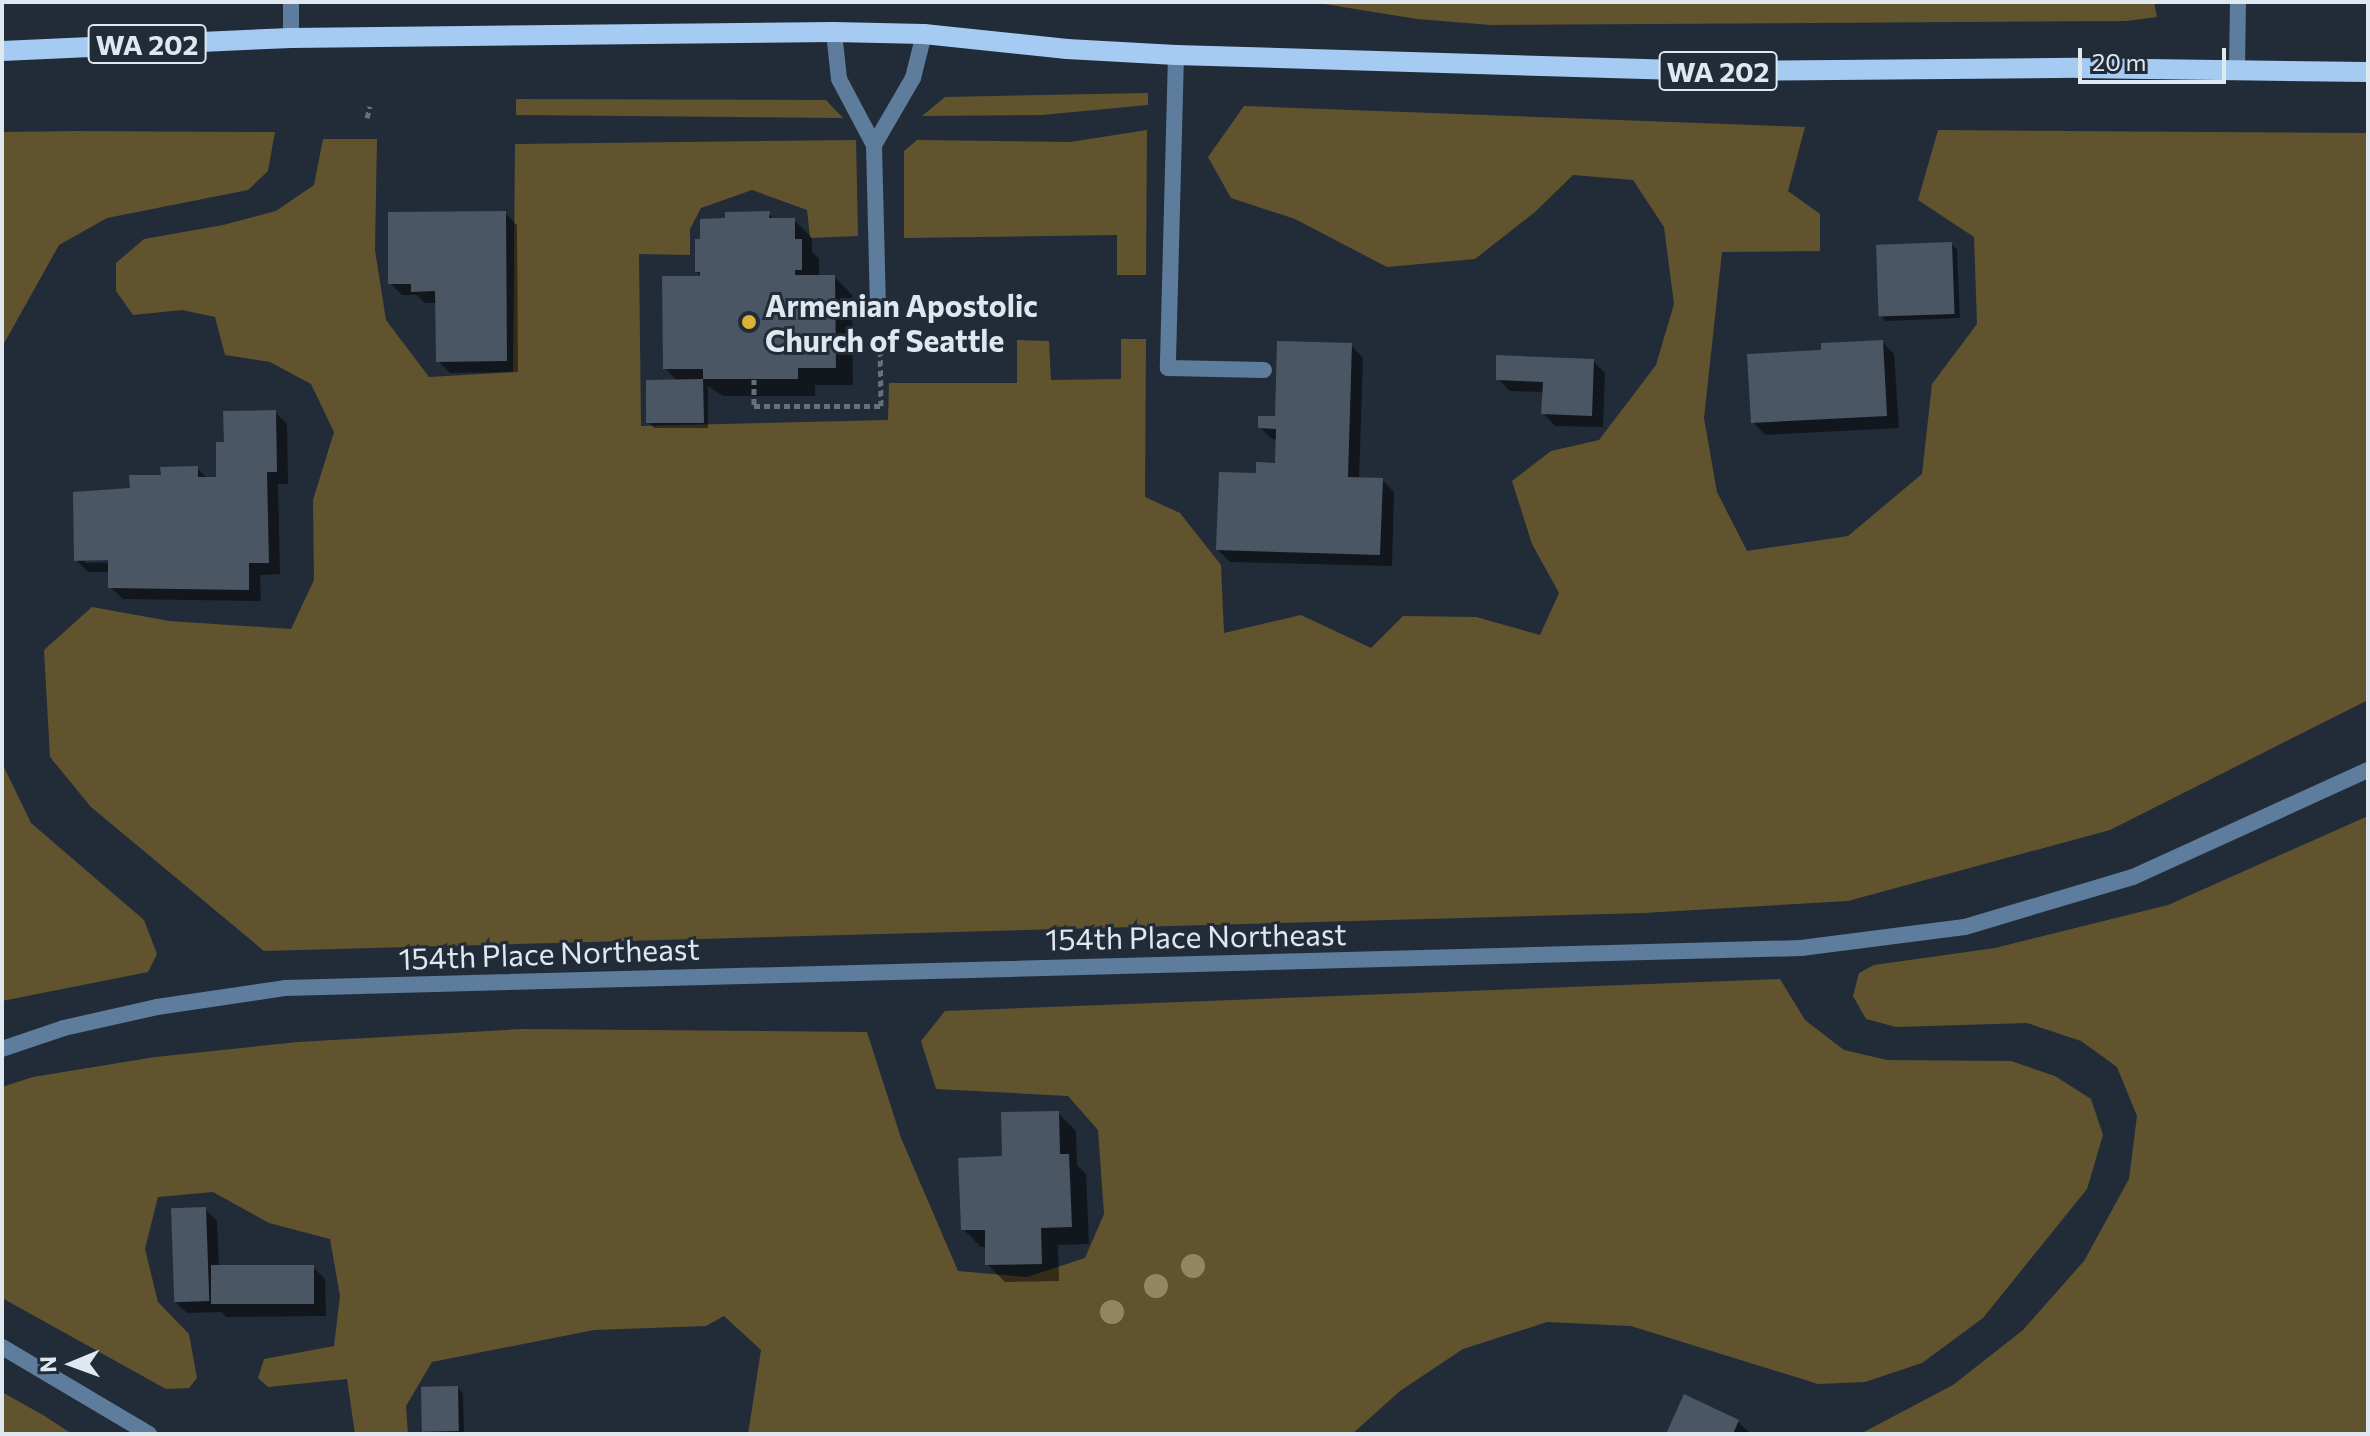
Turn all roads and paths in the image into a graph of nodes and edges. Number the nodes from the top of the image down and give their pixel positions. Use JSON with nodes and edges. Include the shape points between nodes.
{"nodes":[{"id":1,"x":291,"y":2,"type":"edge"},
{"id":2,"x":2238,"y":2,"type":"edge"},
{"id":3,"x":834,"y":32,"type":"junction"},
{"id":4,"x":924,"y":34,"type":"junction"},
{"id":5,"x":291,"y":38,"type":"junction"},
{"id":6,"x":2,"y":51,"type":"edge"},
{"id":7,"x":1176,"y":55,"type":"junction"},
{"id":8,"x":2237,"y":71,"type":"junction"},
{"id":9,"x":2368,"y":72,"type":"edge"},
{"id":10,"x":370,"y":106,"type":"dead end"},
{"id":11,"x":367,"y":118,"type":"dead end"},
{"id":12,"x":874,"y":145,"type":"junction"},
{"id":13,"x":878,"y":312,"type":"joint"},
{"id":14,"x":1264,"y":370,"type":"dead end"},
{"id":15,"x":754,"y":379,"type":"dead end"},
{"id":16,"x":2368,"y":770,"type":"edge"},
{"id":17,"x":2,"y":1049,"type":"edge"},
{"id":18,"x":2,"y":1347,"type":"edge"},
{"id":19,"x":149,"y":1434,"type":"edge"}],
"edges":[{"from":1,"to":5,"type":"street"},
{"from":2,"to":8,"type":"street"},
{"from":3,"to":4,"type":"main road","number":"WA 202"},
{"from":3,"to":5,"type":"main road","number":"WA 202"},
{"from":3,"to":12,"type":"street","via":[[839,79]]},
{"from":4,"to":7,"type":"main road","number":"WA 202"},
{"from":4,"to":12,"type":"street","via":[[913,78]]},
{"from":5,"to":6,"type":"main road","number":"WA 202"},
{"from":7,"to":8,"type":"main road","number":"WA 202","via":[[1713,71]]},
{"from":7,"to":14,"type":"street","via":[[1168,368]]},
{"from":8,"to":9,"type":"main road","number":"WA 202"},
{"from":10,"to":11,"type":"path"},
{"from":12,"to":13,"type":"street"},
{"from":13,"to":15,"type":"path","via":[[881,406],[754,406]]},
{"from":16,"to":17,"type":"street","name":"154th Place Northeast","via":[[2133,877],[1965,927],[1801,948],[285,988],[157,1007],[64,1028]]},
{"from":18,"to":19,"type":"street"}]}
